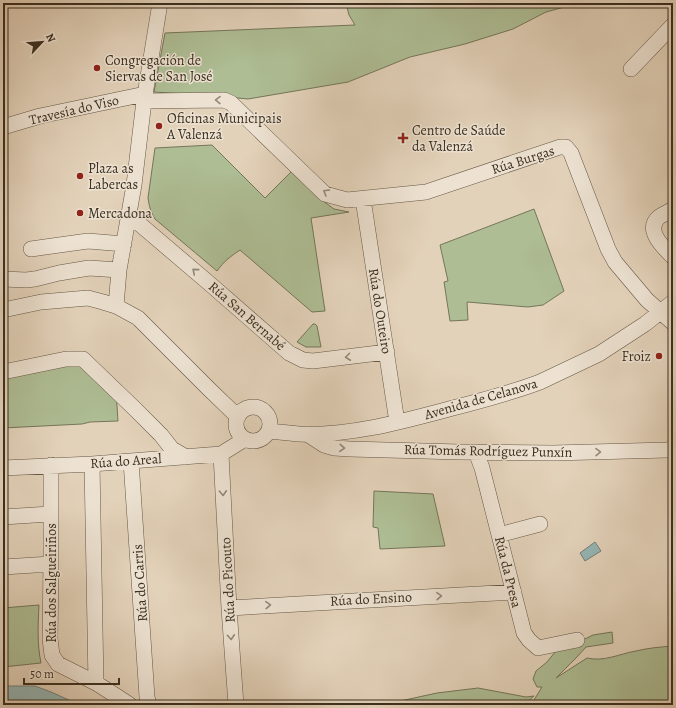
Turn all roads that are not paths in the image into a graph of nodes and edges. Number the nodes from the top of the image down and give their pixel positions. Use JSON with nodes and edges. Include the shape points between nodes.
{"nodes":[{"id":1,"x":160,"y":3,"type":"edge"},
{"id":2,"x":673,"y":25,"type":"edge"},
{"id":3,"x":631,"y":69,"type":"dead end"},
{"id":4,"x":145,"y":97,"type":"junction"},
{"id":5,"x":3,"y":128,"type":"edge"},
{"id":6,"x":363,"y":199,"type":"junction"},
{"id":7,"x":673,"y":210,"type":"edge"},
{"id":8,"x":129,"y":215,"type":"junction"},
{"id":9,"x":124,"y":244,"type":"junction"},
{"id":10,"x":31,"y":248,"type":"dead end"},
{"id":11,"x":673,"y":257,"type":"edge"},
{"id":12,"x":119,"y":270,"type":"junction"},
{"id":13,"x":3,"y":279,"type":"edge"},
{"id":14,"x":673,"y":302,"type":"edge"},
{"id":15,"x":116,"y":306,"type":"junction"},
{"id":16,"x":3,"y":310,"type":"edge"},
{"id":17,"x":661,"y":312,"type":"junction"},
{"id":18,"x":673,"y":323,"type":"edge"},
{"id":19,"x":387,"y":352,"type":"junction"},
{"id":20,"x":3,"y":372,"type":"edge"},
{"id":21,"x":238,"y":417,"type":"junction"},
{"id":22,"x":398,"y":422,"type":"junction"},
{"id":23,"x":269,"y":430,"type":"junction"},
{"id":24,"x":307,"y":434,"type":"junction"},
{"id":25,"x":245,"y":439,"type":"junction"},
{"id":26,"x":673,"y":449,"type":"edge"},
{"id":27,"x":476,"y":452,"type":"junction"},
{"id":28,"x":221,"y":454,"type":"junction"},
{"id":29,"x":186,"y":457,"type":"junction"},
{"id":30,"x":131,"y":461,"type":"junction"},
{"id":31,"x":92,"y":464,"type":"junction"},
{"id":32,"x":51,"y":465,"type":"junction"},
{"id":33,"x":3,"y":468,"type":"edge"},
{"id":34,"x":50,"y":514,"type":"junction"},
{"id":35,"x":3,"y":517,"type":"edge"},
{"id":36,"x":540,"y":524,"type":"dead end"},
{"id":37,"x":499,"y":535,"type":"junction"},
{"id":38,"x":51,"y":564,"type":"junction"},
{"id":39,"x":3,"y":567,"type":"edge"},
{"id":40,"x":514,"y":592,"type":"junction"},
{"id":41,"x":229,"y":608,"type":"junction"},
{"id":42,"x":577,"y":640,"type":"dead end"},
{"id":43,"x":96,"y":683,"type":"junction"},
{"id":44,"x":130,"y":705,"type":"edge"},
{"id":45,"x":148,"y":705,"type":"edge"},
{"id":46,"x":236,"y":705,"type":"edge"}],
"edges":[{"from":1,"to":4,"type":"street"},
{"from":2,"to":3,"type":"street"},
{"from":4,"to":5,"type":"street","name":"Travesía do Viso","via":[[40,116]]},
{"from":6,"to":4,"type":"street","name":"Travesía do Viso","one_way":true,"via":[[346,200],[325,194],[231,103],[224,100]]},
{"from":4,"to":8,"type":"street"},
{"from":6,"to":17,"type":"street","name":"Rúa Burgas","via":[[426,192],[566,147],[571,153],[608,249],[647,300]]},
{"from":6,"to":19,"type":"street","name":"Rúa do Outeiro"},
{"from":7,"to":11,"type":"street","via":[[658,218],[653,229],[659,242]]},
{"from":8,"to":9,"type":"street"},
{"from":19,"to":8,"type":"street","name":"Rúa San Bernabé","one_way":true,"via":[[313,361],[303,360],[289,353]]},
{"from":9,"to":10,"type":"street","via":[[88,241]]},
{"from":9,"to":12,"type":"street"},
{"from":12,"to":13,"type":"street","via":[[89,268],[31,280]]},
{"from":12,"to":15,"type":"street"},
{"from":14,"to":17,"type":"street","name":"Avenida de Celanova"},
{"from":15,"to":16,"type":"street","via":[[88,298],[41,302]]},
{"from":15,"to":21,"type":"street","via":[[138,318]]},
{"from":17,"to":18,"type":"street"},
{"from":17,"to":22,"type":"street","name":"Avenida de Celanova","via":[[599,354],[540,382],[485,400]]},
{"from":19,"to":22,"type":"street","name":"Rúa do Outeiro"},
{"from":20,"to":29,"type":"street","via":[[66,359],[83,359],[161,435],[172,449]]},
{"from":21,"to":23,"type":"street","via":[[246,409],[262,410],[269,419]]},
{"from":21,"to":25,"type":"street","via":[[238,432]]},
{"from":22,"to":24,"type":"street","name":"Avenida de Celanova","via":[[338,433]]},
{"from":23,"to":24,"type":"street","name":"Avenida de Celanova"},
{"from":23,"to":25,"type":"street","via":[[266,436],[258,440]]},
{"from":24,"to":27,"type":"street","name":"Rúa Tomás Rodríguez Punxín","one_way":true,"via":[[334,448]]},
{"from":25,"to":28,"type":"street","name":"Rúa do Areal"},
{"from":27,"to":26,"type":"street","name":"Rúa Tomás Rodríguez Punxín","one_way":true,"via":[[560,453]]},
{"from":27,"to":37,"type":"street","name":"Rúa da Presa"},
{"from":28,"to":29,"type":"street","name":"Rúa do Areal"},
{"from":28,"to":41,"type":"street","name":"Rúa do Picouto","one_way":true},
{"from":29,"to":30,"type":"street","name":"Rúa do Areal"},
{"from":30,"to":31,"type":"street","name":"Rúa do Areal"},
{"from":30,"to":45,"type":"street","name":"Rúa do Carris"},
{"from":31,"to":32,"type":"street","name":"Rúa do Areal"},
{"from":31,"to":43,"type":"street"},
{"from":32,"to":33,"type":"street","name":"Rúa do Areal"},
{"from":32,"to":34,"type":"street","name":"Rúa dos Salgueiriños"},
{"from":34,"to":35,"type":"street"},
{"from":34,"to":38,"type":"street","name":"Rúa dos Salgueiriños"},
{"from":36,"to":37,"type":"street"},
{"from":37,"to":40,"type":"street","name":"Rúa da Presa"},
{"from":38,"to":39,"type":"street"},
{"from":38,"to":43,"type":"street","name":"Rúa dos Salgueiriños","via":[[52,655],[58,664]]},
{"from":41,"to":40,"type":"street","name":"Rúa do Ensino","one_way":true},
{"from":40,"to":42,"type":"street","name":"Rúa da Presa","via":[[524,633],[538,648]]},
{"from":41,"to":46,"type":"street","name":"Rúa do Picouto","one_way":true},
{"from":43,"to":44,"type":"street","name":"Rúa dos Salgueiriños"}]}
